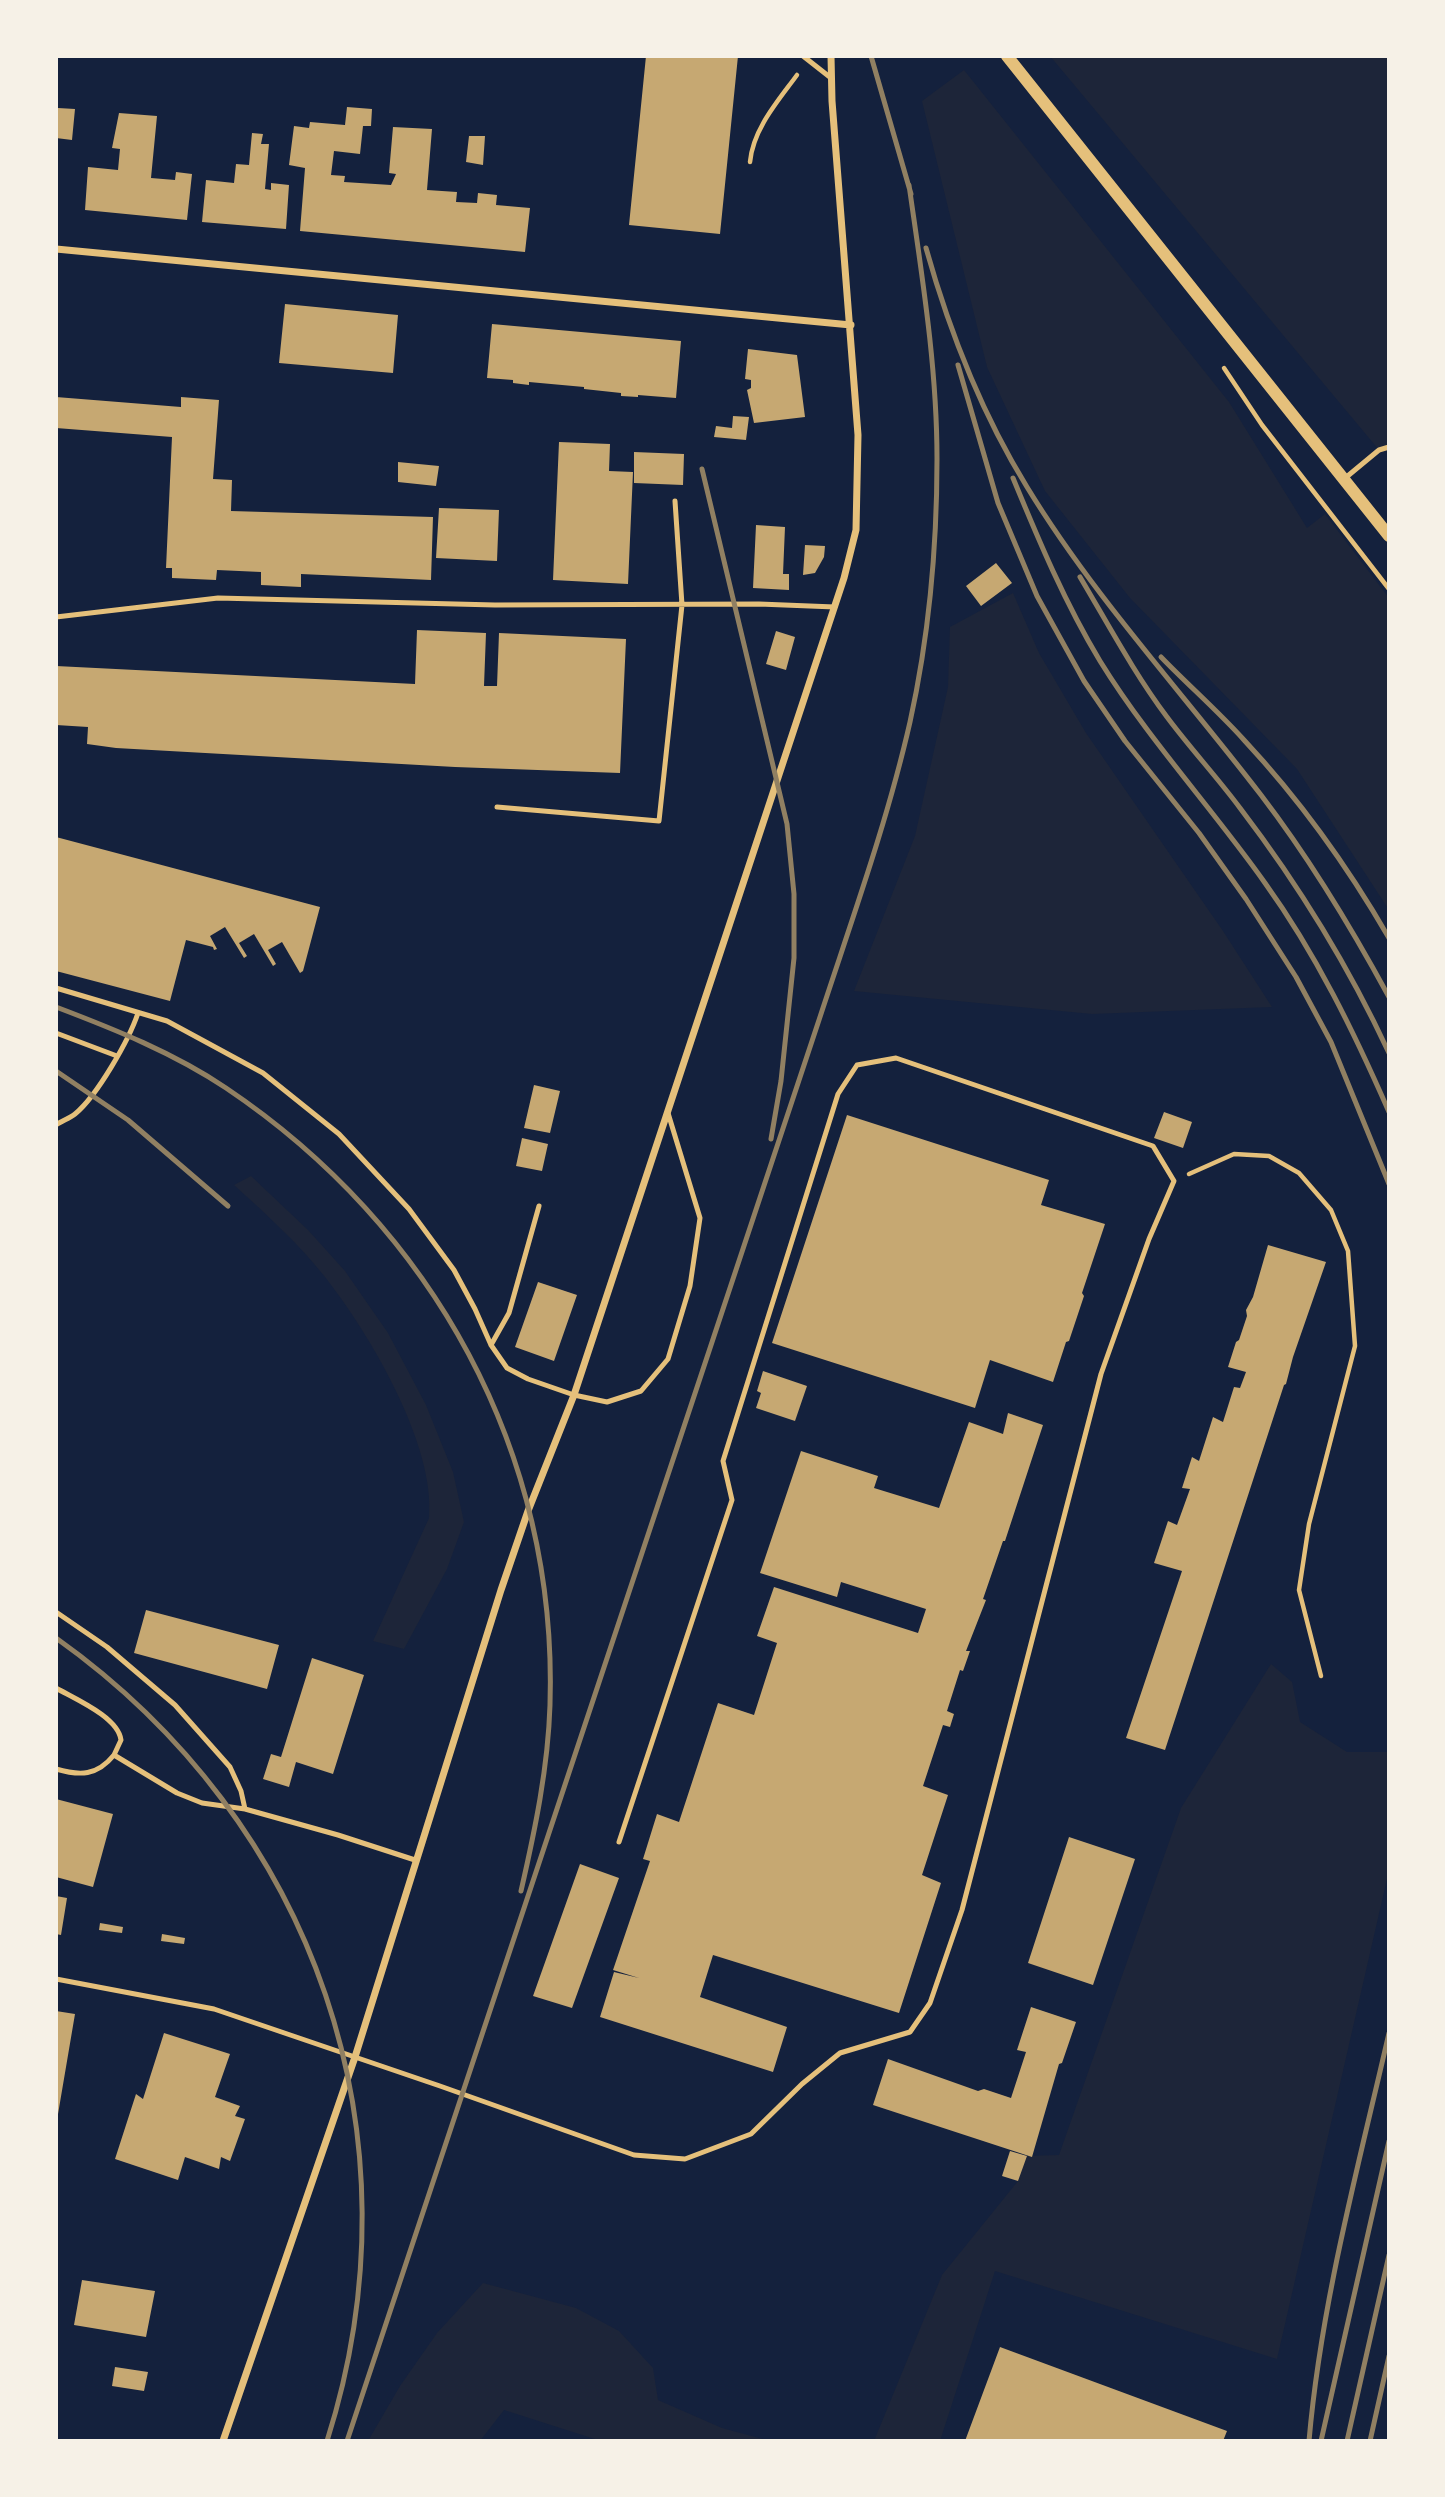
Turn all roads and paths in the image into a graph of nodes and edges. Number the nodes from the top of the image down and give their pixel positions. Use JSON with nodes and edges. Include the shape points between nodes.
{"nodes":[{"id":1,"x":831,"y":56,"type":"edge"},
{"id":2,"x":1007,"y":56,"type":"edge"},
{"id":3,"x":805,"y":58,"type":"edge"},
{"id":4,"x":831,"y":78,"type":"junction"},
{"id":5,"x":750,"y":162,"type":"dead end"},
{"id":6,"x":56,"y":249,"type":"edge"},
{"id":7,"x":851,"y":325,"type":"junction"},
{"id":8,"x":1220,"y":362,"type":"dead end"},
{"id":9,"x":1389,"y":447,"type":"edge"},
{"id":10,"x":1344,"y":479,"type":"junction"},
{"id":11,"x":675,"y":501,"type":"dead end"},
{"id":12,"x":1389,"y":536,"type":"edge"},
{"id":13,"x":1389,"y":589,"type":"edge"},
{"id":14,"x":682,"y":605,"type":"junction"},
{"id":15,"x":835,"y":607,"type":"junction"},
{"id":16,"x":56,"y":618,"type":"edge"},
{"id":17,"x":497,"y":807,"type":"dead end"},
{"id":18,"x":56,"y":988,"type":"edge"},
{"id":19,"x":138,"y":1013,"type":"junction"},
{"id":20,"x":56,"y":1033,"type":"edge"},
{"id":21,"x":117,"y":1056,"type":"junction"},
{"id":22,"x":668,"y":1112,"type":"junction"},
{"id":23,"x":56,"y":1125,"type":"edge"},
{"id":24,"x":1174,"y":1181,"type":"junction"},
{"id":25,"x":539,"y":1206,"type":"dead end"},
{"id":26,"x":491,"y":1345,"type":"junction"},
{"id":27,"x":573,"y":1395,"type":"junction"},
{"id":28,"x":56,"y":1612,"type":"edge"},
{"id":29,"x":1321,"y":1676,"type":"dead end"},
{"id":30,"x":56,"y":1688,"type":"edge"},
{"id":31,"x":114,"y":1755,"type":"junction"},
{"id":32,"x":56,"y":1769,"type":"edge"},
{"id":33,"x":246,"y":1809,"type":"junction"},
{"id":34,"x":619,"y":1842,"type":"dead end"},
{"id":35,"x":415,"y":1860,"type":"junction"},
{"id":36,"x":56,"y":1979,"type":"edge"},
{"id":37,"x":355,"y":2057,"type":"junction"},
{"id":38,"x":223,"y":2441,"type":"edge"}],
"edges":[{"from":1,"to":4,"type":"street"},
{"from":2,"to":10,"type":"street"},
{"from":3,"to":4,"type":"lane"},
{"from":3,"to":5,"type":"path","via":[[757,134]]},
{"from":4,"to":7,"type":"street"},
{"from":6,"to":7,"type":"street"},
{"from":7,"to":15,"type":"street","via":[[858,435],[856,530]]},
{"from":8,"to":13,"type":"path","via":[[1262,425]]},
{"from":9,"to":10,"type":"lane"},
{"from":10,"to":12,"type":"street"},
{"from":11,"to":14,"type":"lane"},
{"from":14,"to":15,"type":"lane"},
{"from":14,"to":16,"type":"lane","via":[[218,598]]},
{"from":14,"to":17,"type":"lane","via":[[659,821]]},
{"from":15,"to":22,"type":"street"},
{"from":18,"to":19,"type":"lane"},
{"from":19,"to":21,"type":"lane"},
{"from":19,"to":26,"type":"lane","via":[[167,1021],[263,1073],[339,1134],[409,1209],[454,1270]]},
{"from":20,"to":21,"type":"lane"},
{"from":21,"to":23,"type":"lane","via":[[75,1114]]},
{"from":22,"to":27,"type":"street"},
{"from":22,"to":27,"type":"lane","via":[[700,1218],[690,1286],[668,1359],[641,1391],[607,1402]]},
{"from":24,"to":29,"type":"path","via":[[1234,1154],[1269,1156],[1299,1173],[1331,1210],[1348,1251],[1355,1346],[1309,1524],[1299,1590]]},
{"from":24,"to":34,"type":"lane","via":[[1153,1146],[897,1058],[857,1065],[838,1094],[723,1461],[733,1500]]},
{"from":24,"to":37,"type":"lane","via":[[1101,1374],[962,1910],[930,2003],[911,2032],[840,2053],[751,2134],[685,2159],[634,2155]]},
{"from":25,"to":26,"type":"lane","via":[[509,1313]]},
{"from":26,"to":27,"type":"lane","via":[[507,1368]]},
{"from":27,"to":35,"type":"street","via":[[501,1590]]},
{"from":28,"to":33,"type":"lane","via":[[107,1647],[175,1705],[230,1767]]},
{"from":30,"to":31,"type":"lane","via":[[115,1726],[121,1740]]},
{"from":31,"to":32,"type":"lane","via":[[88,1774]]},
{"from":31,"to":33,"type":"lane","via":[[177,1793],[202,1803]]},
{"from":33,"to":35,"type":"lane"},
{"from":35,"to":37,"type":"street"},
{"from":36,"to":37,"type":"lane","via":[[214,2009]]},
{"from":37,"to":38,"type":"street"}]}
